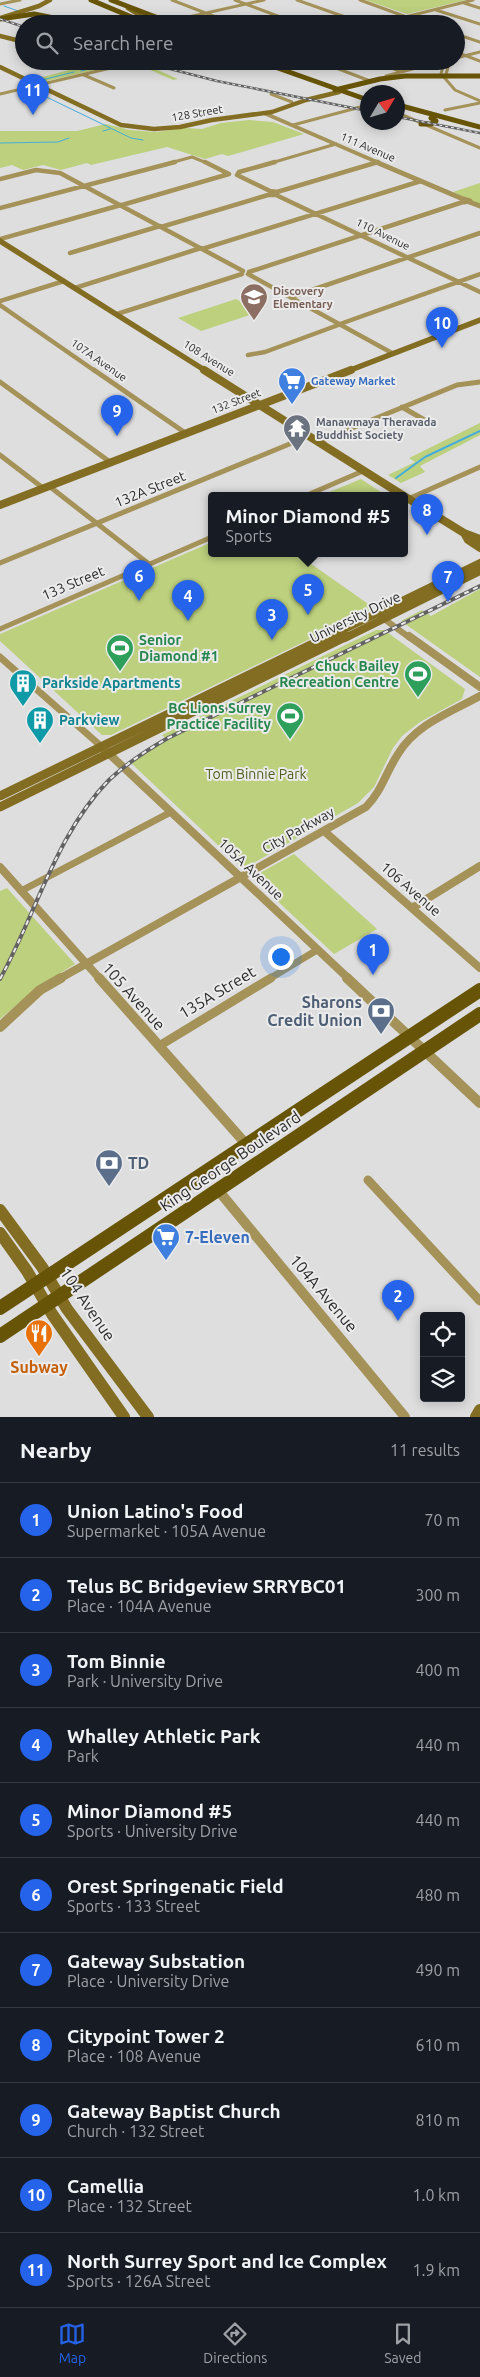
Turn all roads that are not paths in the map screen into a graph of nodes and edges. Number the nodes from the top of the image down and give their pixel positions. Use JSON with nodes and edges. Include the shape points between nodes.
{"nodes":[{"id":1,"x":20,"y":0,"type":"edge"},
{"id":2,"x":50,"y":0,"type":"edge"},
{"id":3,"x":91,"y":0,"type":"edge"},
{"id":4,"x":172,"y":0,"type":"edge"},
{"id":5,"x":234,"y":0,"type":"edge"},
{"id":6,"x":264,"y":0,"type":"edge"},
{"id":7,"x":297,"y":0,"type":"edge"},
{"id":8,"x":360,"y":0,"type":"edge"},
{"id":9,"x":473,"y":0,"type":"edge"},
{"id":10,"x":115,"y":1,"type":"edge"},
{"id":11,"x":463,"y":2,"type":"junction"},
{"id":12,"x":0,"y":4,"type":"edge"},
{"id":13,"x":246,"y":4,"type":"junction"},
{"id":14,"x":480,"y":8,"type":"edge"},
{"id":15,"x":435,"y":10,"type":"junction"},
{"id":16,"x":206,"y":13,"type":"junction"},
{"id":17,"x":26,"y":15,"type":"edge"},
{"id":18,"x":38,"y":15,"type":"edge"},
{"id":19,"x":125,"y":15,"type":"edge"},
{"id":20,"x":140,"y":15,"type":"edge"},
{"id":21,"x":154,"y":15,"type":"edge"},
{"id":22,"x":199,"y":15,"type":"edge"},
{"id":23,"x":211,"y":15,"type":"edge"},
{"id":24,"x":276,"y":15,"type":"edge"},
{"id":25,"x":340,"y":15,"type":"edge"},
{"id":26,"x":403,"y":15,"type":"edge"},
{"id":27,"x":411,"y":15,"type":"edge"},
{"id":28,"x":451,"y":15,"type":"edge"},
{"id":29,"x":15,"y":16,"type":"edge"},
{"id":30,"x":0,"y":18,"type":"edge"},
{"id":31,"x":465,"y":19,"type":"edge"},
{"id":32,"x":480,"y":24,"type":"edge"},
{"id":33,"x":0,"y":36,"type":"edge"},
{"id":34,"x":465,"y":37,"type":"edge"},
{"id":35,"x":15,"y":40,"type":"edge"},
{"id":36,"x":480,"y":42,"type":"edge"},
{"id":37,"x":480,"y":52,"type":"edge"},
{"id":38,"x":466,"y":56,"type":"joint"},
{"id":39,"x":480,"y":61,"type":"edge"},
{"id":40,"x":0,"y":68,"type":"edge"},
{"id":41,"x":101,"y":70,"type":"edge"},
{"id":42,"x":284,"y":70,"type":"edge"},
{"id":43,"x":292,"y":70,"type":"edge"},
{"id":44,"x":341,"y":70,"type":"edge"},
{"id":45,"x":397,"y":70,"type":"edge"},
{"id":46,"x":409,"y":70,"type":"edge"},
{"id":47,"x":446,"y":70,"type":"edge"},
{"id":48,"x":402,"y":72,"type":"junction"},
{"id":49,"x":83,"y":74,"type":"junction"},
{"id":50,"x":443,"y":75,"type":"junction"},
{"id":51,"x":386,"y":76,"type":"dead end"},
{"id":52,"x":480,"y":77,"type":"edge"},
{"id":53,"x":370,"y":81,"type":"junction"},
{"id":54,"x":36,"y":85,"type":"junction"},
{"id":55,"x":357,"y":86,"type":"junction"},
{"id":56,"x":114,"y":88,"type":"dead end"},
{"id":57,"x":340,"y":89,"type":"junction"},
{"id":58,"x":360,"y":91,"type":"edge"},
{"id":59,"x":0,"y":94,"type":"edge"},
{"id":60,"x":271,"y":94,"type":"dead end"},
{"id":61,"x":360,"y":97,"type":"edge"},
{"id":62,"x":292,"y":102,"type":"junction"},
{"id":63,"x":360,"y":102,"type":"edge"},
{"id":64,"x":480,"y":102,"type":"edge"},
{"id":65,"x":405,"y":109,"type":"edge"},
{"id":66,"x":405,"y":109,"type":"edge"},
{"id":67,"x":445,"y":110,"type":"dead end"},
{"id":68,"x":264,"y":113,"type":"junction"},
{"id":69,"x":405,"y":116,"type":"edge"},
{"id":70,"x":431,"y":118,"type":"junction"},
{"id":71,"x":421,"y":124,"type":"junction"},
{"id":72,"x":293,"y":125,"type":"junction"},
{"id":73,"x":480,"y":128,"type":"edge"},
{"id":74,"x":336,"y":144,"type":"junction"},
{"id":75,"x":480,"y":148,"type":"edge"},
{"id":76,"x":378,"y":162,"type":"junction"},
{"id":77,"x":0,"y":179,"type":"edge"},
{"id":78,"x":422,"y":181,"type":"junction"},
{"id":79,"x":85,"y":185,"type":"junction"},
{"id":80,"x":277,"y":193,"type":"junction"},
{"id":81,"x":463,"y":200,"type":"junction"},
{"id":82,"x":121,"y":205,"type":"junction"},
{"id":83,"x":480,"y":206,"type":"edge"},
{"id":84,"x":0,"y":208,"type":"edge"},
{"id":85,"x":316,"y":213,"type":"junction"},
{"id":86,"x":161,"y":227,"type":"junction"},
{"id":87,"x":480,"y":233,"type":"edge"},
{"id":88,"x":361,"y":235,"type":"junction"},
{"id":89,"x":1,"y":242,"type":"edge"},
{"id":90,"x":201,"y":248,"type":"junction"},
{"id":91,"x":70,"y":253,"type":"dead end"},
{"id":92,"x":408,"y":258,"type":"junction"},
{"id":93,"x":242,"y":272,"type":"junction"},
{"id":94,"x":248,"y":273,"type":"junction"},
{"id":95,"x":480,"y":274,"type":"edge"},
{"id":96,"x":64,"y":281,"type":"junction"},
{"id":97,"x":458,"y":282,"type":"junction"},
{"id":98,"x":74,"y":288,"type":"junction"},
{"id":99,"x":480,"y":292,"type":"edge"},
{"id":100,"x":291,"y":298,"type":"junction"},
{"id":101,"x":0,"y":301,"type":"edge"},
{"id":102,"x":0,"y":305,"type":"edge"},
{"id":103,"x":117,"y":314,"type":"junction"},
{"id":104,"x":480,"y":320,"type":"edge"},
{"id":105,"x":341,"y":324,"type":"junction"},
{"id":106,"x":392,"y":353,"type":"junction"},
{"id":107,"x":248,"y":355,"type":"dead end"},
{"id":108,"x":0,"y":382,"type":"edge"},
{"id":109,"x":480,"y":382,"type":"edge"},
{"id":110,"x":259,"y":404,"type":"junction"},
{"id":111,"x":402,"y":407,"type":"junction"},
{"id":112,"x":428,"y":422,"type":"dead end"},
{"id":113,"x":184,"y":432,"type":"junction"},
{"id":114,"x":309,"y":436,"type":"junction"},
{"id":115,"x":318,"y":442,"type":"junction"},
{"id":116,"x":0,"y":455,"type":"edge"},
{"id":117,"x":110,"y":462,"type":"junction"},
{"id":118,"x":480,"y":467,"type":"edge"},
{"id":119,"x":363,"y":471,"type":"junction"},
{"id":120,"x":46,"y":487,"type":"junction"},
{"id":121,"x":314,"y":492,"type":"edge"},
{"id":122,"x":397,"y":492,"type":"edge"},
{"id":123,"x":408,"y":496,"type":"edge"},
{"id":124,"x":408,"y":499,"type":"edge"},
{"id":125,"x":0,"y":505,"type":"edge"},
{"id":126,"x":97,"y":523,"type":"junction"},
{"id":127,"x":464,"y":533,"type":"junction"},
{"id":128,"x":208,"y":539,"type":"edge"},
{"id":129,"x":480,"y":539,"type":"edge"},
{"id":130,"x":480,"y":548,"type":"edge"},
{"id":131,"x":0,"y":563,"type":"edge"},
{"id":132,"x":480,"y":563,"type":"edge"},
{"id":133,"x":149,"y":564,"type":"junction"},
{"id":134,"x":480,"y":571,"type":"edge"},
{"id":135,"x":380,"y":616,"type":"junction"},
{"id":136,"x":0,"y":629,"type":"edge"},
{"id":137,"x":0,"y":657,"type":"edge"},
{"id":138,"x":480,"y":688,"type":"edge"},
{"id":139,"x":480,"y":696,"type":"edge"},
{"id":140,"x":105,"y":750,"type":"junction"},
{"id":141,"x":0,"y":796,"type":"edge"},
{"id":142,"x":0,"y":807,"type":"edge"},
{"id":143,"x":171,"y":812,"type":"junction"},
{"id":144,"x":324,"y":831,"type":"junction"},
{"id":145,"x":480,"y":866,"type":"edge"},
{"id":146,"x":0,"y":867,"type":"edge"},
{"id":147,"x":241,"y":878,"type":"junction"},
{"id":148,"x":22,"y":891,"type":"junction"},
{"id":149,"x":412,"y":908,"type":"junction"},
{"id":150,"x":316,"y":950,"type":"junction"},
{"id":151,"x":86,"y":964,"type":"junction"},
{"id":152,"x":480,"y":968,"type":"edge"},
{"id":153,"x":480,"y":990,"type":"edge"},
{"id":154,"x":480,"y":1014,"type":"edge"},
{"id":155,"x":1,"y":1026,"type":"edge"},
{"id":156,"x":410,"y":1036,"type":"junction"},
{"id":157,"x":159,"y":1046,"type":"junction"},
{"id":158,"x":425,"y":1051,"type":"junction"},
{"id":159,"x":480,"y":1103,"type":"edge"},
{"id":160,"x":246,"y":1144,"type":"junction"},
{"id":161,"x":368,"y":1180,"type":"dead end"},
{"id":162,"x":218,"y":1190,"type":"junction"},
{"id":163,"x":0,"y":1210,"type":"edge"},
{"id":164,"x":0,"y":1233,"type":"edge"},
{"id":165,"x":41,"y":1280,"type":"junction"},
{"id":166,"x":60,"y":1296,"type":"junction"},
{"id":167,"x":480,"y":1300,"type":"edge"},
{"id":168,"x":47,"y":1305,"type":"junction"},
{"id":169,"x":0,"y":1308,"type":"edge"},
{"id":170,"x":0,"y":1336,"type":"edge"},
{"id":171,"x":480,"y":1410,"type":"edge"},
{"id":172,"x":124,"y":1417,"type":"edge"},
{"id":173,"x":148,"y":1417,"type":"edge"},
{"id":174,"x":405,"y":1417,"type":"edge"},
{"id":175,"x":476,"y":1417,"type":"edge"}],
"edges":[{"from":1,"to":12,"type":"street"},
{"from":2,"to":30,"type":"main road"},
{"from":3,"to":19,"type":"main road"},
{"from":4,"to":16,"type":"street"},
{"from":5,"to":13,"type":"street"},
{"from":6,"to":13,"type":"street"},
{"from":7,"to":25,"type":"street"},
{"from":8,"to":26,"type":"street"},
{"from":9,"to":11,"type":"street"},
{"from":10,"to":20,"type":"main road"},
{"from":10,"to":21,"type":"main road"},
{"from":11,"to":14,"type":"street"},
{"from":11,"to":15,"type":"street"},
{"from":13,"to":16,"type":"street"},
{"from":13,"to":24,"type":"street"},
{"from":15,"to":27,"type":"street"},
{"from":15,"to":28,"type":"street"},
{"from":16,"to":22,"type":"street"},
{"from":16,"to":23,"type":"street"},
{"from":17,"to":18,"type":"main road"},
{"from":29,"to":30,"type":"main road"},
{"from":31,"to":32,"type":"street"},
{"from":33,"to":35,"type":"main road"},
{"from":34,"to":36,"type":"street"},
{"from":37,"to":38,"type":"street"},
{"from":38,"to":39,"type":"street"},
{"from":40,"to":54,"type":"main road"},
{"from":41,"to":49,"type":"street"},
{"from":42,"to":57,"type":"main road"},
{"from":43,"to":57,"type":"main road"},
{"from":44,"to":53,"type":"street"},
{"from":45,"to":48,"type":"street"},
{"from":46,"to":48,"type":"street"},
{"from":47,"to":50,"type":"street"},
{"from":48,"to":51,"type":"street"},
{"from":49,"to":54,"type":"street"},
{"from":49,"to":56,"type":"street"},
{"from":50,"to":52,"type":"main road"},
{"from":50,"to":53,"type":"main road"},
{"from":50,"to":55,"type":"main road"},
{"from":50,"to":64,"type":"street","via":[[452,88]]},
{"from":53,"to":55,"type":"main road"},
{"from":54,"to":59,"type":"street"},
{"from":54,"to":68,"type":"main road","name":"128 Street","via":[[132,128],[170,128]]},
{"from":55,"to":57,"type":"main road"},
{"from":55,"to":57,"type":"main road"},
{"from":55,"to":58,"type":"main road"},
{"from":57,"to":61,"type":"main road"},
{"from":57,"to":62,"type":"main road","name":"128 Street"},
{"from":57,"to":68,"type":"main road","name":"128 Street"},
{"from":60,"to":62,"type":"street"},
{"from":62,"to":68,"type":"main road","name":"128 Street"},
{"from":63,"to":72,"type":"street"},
{"from":64,"to":67,"type":"street"},
{"from":65,"to":70,"type":"main road"},
{"from":66,"to":73,"type":"main road"},
{"from":68,"to":72,"type":"street","name":"111 Avenue"},
{"from":69,"to":71,"type":"street"},
{"from":70,"to":71,"type":"main road","via":[[436,121]]},
{"from":70,"to":73,"type":"main road"},
{"from":71,"to":75,"type":"street"},
{"from":72,"to":74,"type":"street","name":"111 Avenue"},
{"from":74,"to":76,"type":"street","name":"111 Avenue"},
{"from":74,"to":80,"type":"street","name":"110 Avenue","via":[[239,172],[238,176]]},
{"from":76,"to":78,"type":"street","name":"111 Avenue"},
{"from":76,"to":80,"type":"street"},
{"from":77,"to":79,"type":"street","via":[[34,170],[50,170]]},
{"from":78,"to":81,"type":"street","name":"111 Avenue"},
{"from":78,"to":85,"type":"street"},
{"from":79,"to":82,"type":"street"},
{"from":79,"to":82,"type":"street","via":[[192,157],[229,175]]},
{"from":79,"to":84,"type":"street"},
{"from":80,"to":85,"type":"street","name":"110 Avenue"},
{"from":80,"to":86,"type":"street"},
{"from":81,"to":83,"type":"street"},
{"from":81,"to":88,"type":"street"},
{"from":82,"to":86,"type":"street"},
{"from":82,"to":89,"type":"street"},
{"from":85,"to":88,"type":"street","name":"110 Avenue"},
{"from":85,"to":90,"type":"street"},
{"from":86,"to":90,"type":"street"},
{"from":86,"to":91,"type":"street"},
{"from":87,"to":92,"type":"street"},
{"from":88,"to":92,"type":"street","name":"110 Avenue"},
{"from":88,"to":94,"type":"street"},
{"from":89,"to":96,"type":"main road","name":"108 Avenue"},
{"from":90,"to":93,"type":"street"},
{"from":90,"to":98,"type":"street"},
{"from":92,"to":97,"type":"street","name":"110 Avenue"},
{"from":92,"to":100,"type":"street"},
{"from":93,"to":94,"type":"street"},
{"from":93,"to":103,"type":"street"},
{"from":94,"to":100,"type":"street"},
{"from":95,"to":97,"type":"street"},
{"from":96,"to":98,"type":"main road","name":"108 Avenue"},
{"from":96,"to":101,"type":"street"},
{"from":97,"to":99,"type":"street","name":"110 Avenue"},
{"from":97,"to":105,"type":"street"},
{"from":98,"to":103,"type":"main road","name":"108 Avenue"},
{"from":100,"to":105,"type":"street"},
{"from":102,"to":113,"type":"street","name":"107A Avenue"},
{"from":103,"to":110,"type":"main road","name":"108 Avenue"},
{"from":104,"to":106,"type":"main road","name":"132 Street"},
{"from":105,"to":106,"type":"street"},
{"from":105,"to":107,"type":"street","via":[[265,352]]},
{"from":106,"to":110,"type":"main road","name":"132 Street"},
{"from":108,"to":117,"type":"street"},
{"from":109,"to":111,"type":"street","via":[[457,385]]},
{"from":110,"to":113,"type":"main road","name":"132 Street"},
{"from":110,"to":114,"type":"main road","name":"108 Avenue"},
{"from":111,"to":112,"type":"street"},
{"from":111,"to":115,"type":"street"},
{"from":113,"to":117,"type":"main road","name":"132 Street"},
{"from":114,"to":115,"type":"main road","name":"108 Avenue"},
{"from":114,"to":126,"type":"street","name":"132A Street"},
{"from":115,"to":119,"type":"main road","name":"108 Avenue"},
{"from":116,"to":120,"type":"street"},
{"from":117,"to":120,"type":"main road","name":"132 Street"},
{"from":118,"to":123,"type":"street"},
{"from":119,"to":121,"type":"street"},
{"from":119,"to":122,"type":"main road","name":"108 Avenue"},
{"from":120,"to":125,"type":"main road","name":"132 Street"},
{"from":120,"to":126,"type":"street"},
{"from":124,"to":127,"type":"main road","name":"108 Avenue"},
{"from":126,"to":131,"type":"street","name":"132A Street"},
{"from":126,"to":133,"type":"street"},
{"from":127,"to":129,"type":"main road","name":"108 Avenue"},
{"from":127,"to":130,"type":"main road","name":"108 Avenue"},
{"from":128,"to":133,"type":"street","name":"133 Street"},
{"from":132,"to":135,"type":"main road","name":"University Drive"},
{"from":133,"to":136,"type":"street","name":"133 Street"},
{"from":134,"to":135,"type":"main road","name":"University Drive"},
{"from":135,"to":138,"type":"street"},
{"from":135,"to":140,"type":"main road","name":"University Drive"},
{"from":137,"to":140,"type":"street","name":"105A Avenue"},
{"from":139,"to":144,"type":"street","name":"City Parkway","via":[[415,734],[399,752],[376,798]]},
{"from":140,"to":141,"type":"main road","name":"University Drive"},
{"from":140,"to":142,"type":"main road","name":"University Drive"},
{"from":140,"to":143,"type":"street","name":"105A Avenue"},
{"from":143,"to":147,"type":"street","name":"105A Avenue"},
{"from":143,"to":148,"type":"street"},
{"from":144,"to":147,"type":"street","name":"City Parkway"},
{"from":144,"to":149,"type":"street","name":"106 Avenue"},
{"from":145,"to":149,"type":"street"},
{"from":146,"to":148,"type":"street","name":"105 Avenue"},
{"from":147,"to":150,"type":"street","name":"105A Avenue"},
{"from":147,"to":151,"type":"street","name":"City Parkway"},
{"from":148,"to":151,"type":"street","name":"105 Avenue"},
{"from":149,"to":152,"type":"street","name":"106 Avenue"},
{"from":150,"to":156,"type":"street","name":"105A Avenue"},
{"from":150,"to":157,"type":"street","name":"135A Street"},
{"from":151,"to":155,"type":"street","name":"City Parkway","via":[[40,990]]},
{"from":151,"to":157,"type":"street","name":"105 Avenue"},
{"from":153,"to":156,"type":"main road","name":"King George Boulevard"},
{"from":154,"to":158,"type":"main road","name":"King George Boulevard"},
{"from":156,"to":158,"type":"street","name":"105A Avenue"},
{"from":156,"to":160,"type":"main road","name":"King George Boulevard"},
{"from":157,"to":160,"type":"street","name":"105 Avenue"},
{"from":158,"to":159,"type":"street","name":"105A Avenue"},
{"from":158,"to":162,"type":"main road","name":"King George Boulevard"},
{"from":160,"to":165,"type":"main road","name":"King George Boulevard"},
{"from":161,"to":167,"type":"street"},
{"from":162,"to":166,"type":"main road","name":"King George Boulevard"},
{"from":162,"to":174,"type":"street","name":"104A Avenue"},
{"from":163,"to":165,"type":"main road","name":"104 Avenue"},
{"from":164,"to":165,"type":"main road","name":"104 Avenue"},
{"from":165,"to":166,"type":"main road","name":"104 Avenue"},
{"from":165,"to":168,"type":"main road","name":"104 Avenue"},
{"from":165,"to":169,"type":"main road","name":"King George Boulevard"},
{"from":166,"to":168,"type":"main road","name":"King George Boulevard"},
{"from":166,"to":173,"type":"main road","name":"104 Avenue"},
{"from":168,"to":170,"type":"main road","name":"King George Boulevard"},
{"from":168,"to":172,"type":"main road","name":"104 Avenue"},
{"from":171,"to":175,"type":"main road"}]}
